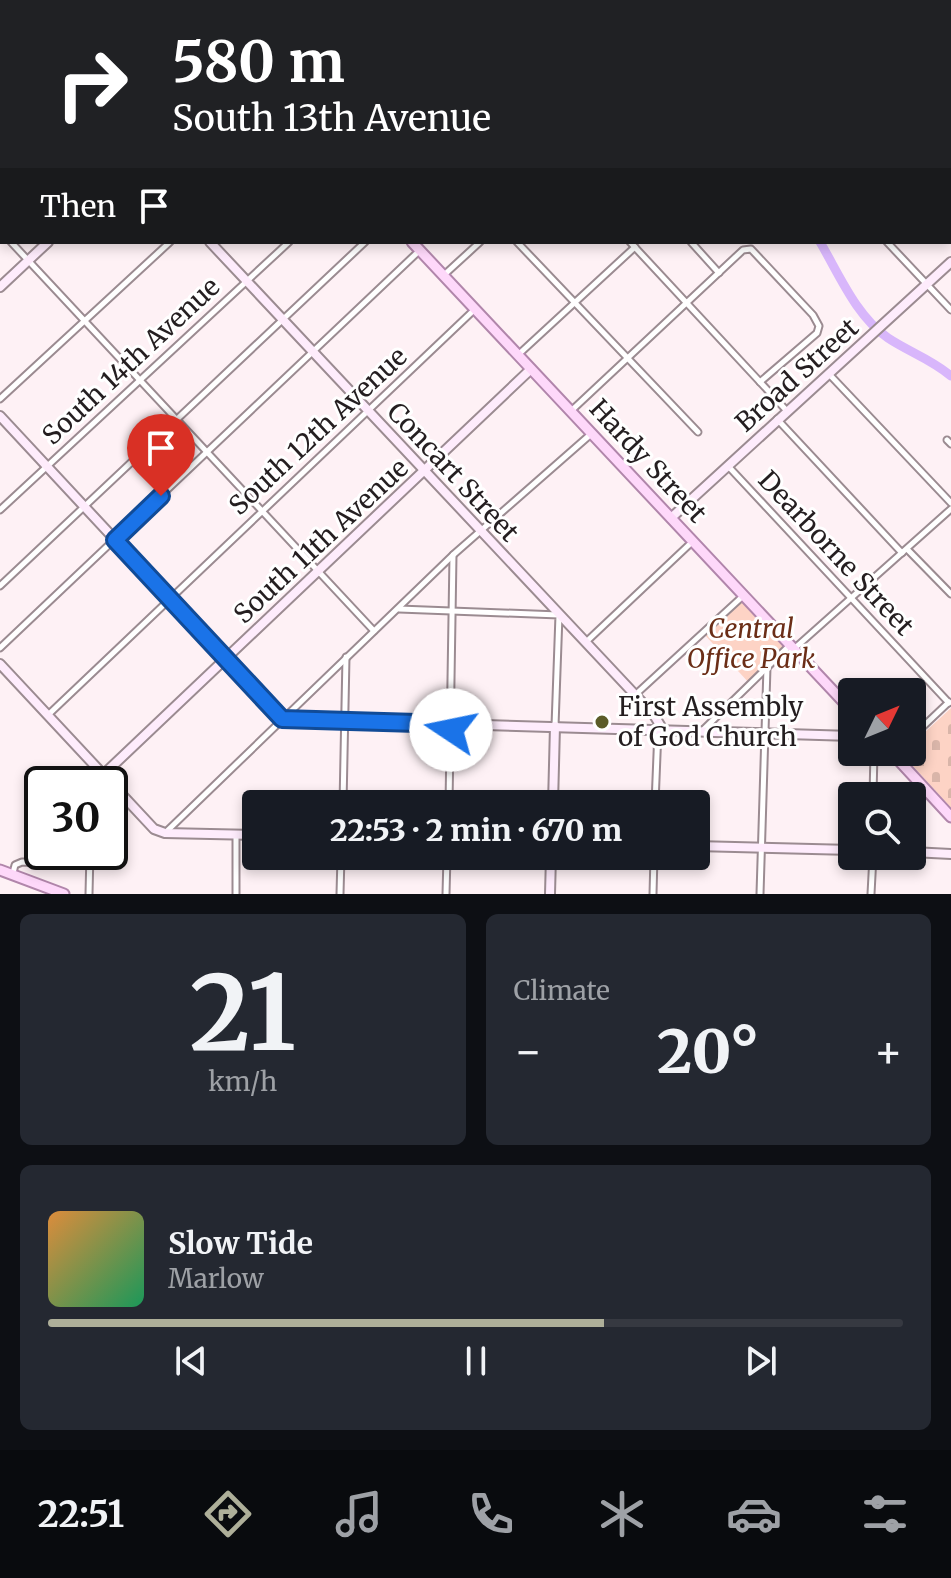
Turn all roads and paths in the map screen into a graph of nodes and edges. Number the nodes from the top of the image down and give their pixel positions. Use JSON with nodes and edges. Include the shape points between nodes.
{"nodes":[{"id":1,"x":13,"y":244,"type":"edge"},
{"id":2,"x":46,"y":244,"type":"edge"},
{"id":3,"x":168,"y":244,"type":"edge"},
{"id":4,"x":212,"y":244,"type":"edge"},
{"id":5,"x":287,"y":244,"type":"edge"},
{"id":6,"x":363,"y":244,"type":"edge"},
{"id":7,"x":478,"y":244,"type":"edge"},
{"id":8,"x":519,"y":244,"type":"edge"},
{"id":9,"x":693,"y":244,"type":"edge"},
{"id":10,"x":889,"y":244,"type":"edge"},
{"id":11,"x":632,"y":245,"type":"edge"},
{"id":12,"x":416,"y":246,"type":"edge"},
{"id":13,"x":28,"y":260,"type":"junction"},
{"id":14,"x":951,"y":262,"type":"edge"},
{"id":15,"x":719,"y":273,"type":"junction"},
{"id":16,"x":444,"y":275,"type":"junction"},
{"id":17,"x":247,"y":281,"type":"junction"},
{"id":18,"x":927,"y":284,"type":"junction"},
{"id":19,"x":0,"y":287,"type":"edge"},
{"id":20,"x":574,"y":302,"type":"junction"},
{"id":21,"x":687,"y":304,"type":"junction"},
{"id":22,"x":475,"y":309,"type":"junction"},
{"id":23,"x":951,"y":310,"type":"edge"},
{"id":24,"x":281,"y":318,"type":"junction"},
{"id":25,"x":83,"y":321,"type":"junction"},
{"id":26,"x":313,"y":351,"type":"junction"},
{"id":27,"x":518,"y":355,"type":"junction"},
{"id":28,"x":627,"y":359,"type":"junction"},
{"id":29,"x":531,"y":369,"type":"junction"},
{"id":30,"x":829,"y":374,"type":"junction"},
{"id":31,"x":139,"y":381,"type":"junction"},
{"id":32,"x":760,"y":382,"type":"junction"},
{"id":33,"x":0,"y":399,"type":"edge"},
{"id":34,"x":571,"y":411,"type":"junction"},
{"id":35,"x":787,"y":411,"type":"junction"},
{"id":36,"x":369,"y":412,"type":"junction"},
{"id":37,"x":0,"y":416,"type":"edge"},
{"id":38,"x":175,"y":419,"type":"junction"},
{"id":39,"x":777,"y":419,"type":"junction"},
{"id":40,"x":698,"y":432,"type":"dead end"},
{"id":41,"x":591,"y":433,"type":"junction"},
{"id":42,"x":206,"y":452,"type":"junction"},
{"id":43,"x":727,"y":465,"type":"junction"},
{"id":44,"x":47,"y":467,"type":"junction"},
{"id":45,"x":425,"y":471,"type":"junction"},
{"id":46,"x":84,"y":506,"type":"junction"},
{"id":47,"x":951,"y":506,"type":"edge"},
{"id":48,"x":0,"y":510,"type":"edge"},
{"id":49,"x":262,"y":512,"type":"junction"},
{"id":50,"x":671,"y":518,"type":"junction"},
{"id":51,"x":481,"y":531,"type":"junction"},
{"id":52,"x":115,"y":540,"type":"junction"},
{"id":53,"x":693,"y":541,"type":"junction"},
{"id":54,"x":904,"y":551,"type":"junction"},
{"id":55,"x":453,"y":555,"type":"junction"},
{"id":56,"x":318,"y":572,"type":"junction"},
{"id":57,"x":0,"y":586,"type":"edge"},
{"id":58,"x":951,"y":594,"type":"edge"},
{"id":59,"x":744,"y":595,"type":"junction"},
{"id":60,"x":171,"y":598,"type":"junction"},
{"id":61,"x":850,"y":599,"type":"junction"},
{"id":62,"x":398,"y":609,"type":"junction"},
{"id":63,"x":454,"y":612,"type":"junction"},
{"id":64,"x":559,"y":615,"type":"junction"},
{"id":65,"x":374,"y":631,"type":"junction"},
{"id":66,"x":585,"y":642,"type":"junction"},
{"id":67,"x":792,"y":647,"type":"junction"},
{"id":68,"x":0,"y":648,"type":"edge"},
{"id":69,"x":346,"y":656,"type":"junction"},
{"id":70,"x":226,"y":658,"type":"junction"},
{"id":71,"x":0,"y":664,"type":"edge"},
{"id":72,"x":767,"y":667,"type":"junction"},
{"id":73,"x":635,"y":695,"type":"junction"},
{"id":74,"x":838,"y":696,"type":"edge"},
{"id":75,"x":950,"y":702,"type":"edge"},
{"id":76,"x":48,"y":715,"type":"junction"},
{"id":77,"x":282,"y":719,"type":"junction"},
{"id":78,"x":346,"y":721,"type":"junction"},
{"id":79,"x":451,"y":724,"type":"junction"},
{"id":80,"x":926,"y":724,"type":"edge"},
{"id":81,"x":555,"y":726,"type":"junction"},
{"id":82,"x":660,"y":730,"type":"junction"},
{"id":83,"x":703,"y":731,"type":"junction"},
{"id":84,"x":765,"y":733,"type":"junction"},
{"id":85,"x":838,"y":736,"type":"edge"},
{"id":86,"x":95,"y":766,"type":"edge"},
{"id":87,"x":112,"y":766,"type":"edge"},
{"id":88,"x":905,"y":766,"type":"edge"},
{"id":89,"x":344,"y":790,"type":"edge"},
{"id":90,"x":449,"y":790,"type":"edge"},
{"id":91,"x":553,"y":790,"type":"edge"},
{"id":92,"x":656,"y":790,"type":"edge"},
{"id":93,"x":128,"y":801,"type":"edge"},
{"id":94,"x":950,"y":816,"type":"edge"},
{"id":95,"x":165,"y":833,"type":"junction"},
{"id":96,"x":236,"y":835,"type":"junction"},
{"id":97,"x":242,"y":835,"type":"edge"},
{"id":98,"x":710,"y":846,"type":"edge"},
{"id":99,"x":762,"y":847,"type":"junction"},
{"id":100,"x":838,"y":850,"type":"edge"},
{"id":101,"x":926,"y":852,"type":"edge"},
{"id":102,"x":948,"y":853,"type":"edge"},
{"id":103,"x":24,"y":862,"type":"edge"},
{"id":104,"x":0,"y":870,"type":"edge"},
{"id":105,"x":90,"y":870,"type":"edge"},
{"id":106,"x":341,"y":870,"type":"edge"},
{"id":107,"x":447,"y":870,"type":"edge"},
{"id":108,"x":551,"y":870,"type":"edge"},
{"id":109,"x":654,"y":870,"type":"edge"},
{"id":110,"x":872,"y":870,"type":"edge"},
{"id":111,"x":13,"y":873,"type":"junction"},
{"id":112,"x":64,"y":894,"type":"edge"},
{"id":113,"x":89,"y":894,"type":"edge"},
{"id":114,"x":236,"y":894,"type":"edge"},
{"id":115,"x":340,"y":894,"type":"edge"},
{"id":116,"x":446,"y":894,"type":"edge"},
{"id":117,"x":550,"y":894,"type":"edge"},
{"id":118,"x":653,"y":894,"type":"edge"},
{"id":119,"x":760,"y":894,"type":"edge"},
{"id":120,"x":871,"y":894,"type":"edge"}],
"edges":[{"from":1,"to":13,"type":"street"},
{"from":2,"to":13,"type":"street"},
{"from":3,"to":25,"type":"street"},
{"from":4,"to":17,"type":"street","name":"Concart Street"},
{"from":5,"to":17,"type":"street","name":"South 14th Avenue"},
{"from":6,"to":24,"type":"street"},
{"from":7,"to":16,"type":"street"},
{"from":8,"to":20,"type":"street"},
{"from":9,"to":15,"type":"street"},
{"from":10,"to":18,"type":"street"},
{"from":11,"to":20,"type":"street"},
{"from":11,"to":21,"type":"street"},
{"from":12,"to":16,"type":"main road","name":"Hardy Street"},
{"from":12,"to":26,"type":"street"},
{"from":13,"to":19,"type":"street"},
{"from":13,"to":25,"type":"street"},
{"from":14,"to":18,"type":"street","name":"Broad Street"},
{"from":15,"to":21,"type":"street"},
{"from":15,"to":32,"type":"street","via":[[751,249],[819,326]]},
{"from":16,"to":22,"type":"main road","name":"Hardy Street"},
{"from":17,"to":24,"type":"street","name":"Concart Street"},
{"from":17,"to":31,"type":"street","name":"South 14th Avenue"},
{"from":18,"to":23,"type":"street"},
{"from":18,"to":30,"type":"street","name":"Broad Street"},
{"from":20,"to":27,"type":"street"},
{"from":20,"to":28,"type":"street"},
{"from":21,"to":28,"type":"street"},
{"from":21,"to":32,"type":"street"},
{"from":22,"to":27,"type":"main road","name":"Hardy Street"},
{"from":22,"to":36,"type":"street","name":"South 12th Avenue"},
{"from":24,"to":26,"type":"street","name":"Concart Street"},
{"from":24,"to":38,"type":"street"},
{"from":25,"to":31,"type":"street"},
{"from":25,"to":33,"type":"street"},
{"from":26,"to":36,"type":"street","name":"Concart Street"},
{"from":26,"to":42,"type":"street"},
{"from":27,"to":29,"type":"main road","name":"Hardy Street"},
{"from":28,"to":34,"type":"street"},
{"from":28,"to":40,"type":"street"},
{"from":29,"to":34,"type":"main road","name":"Hardy Street"},
{"from":29,"to":45,"type":"street","name":"South 11th Avenue"},
{"from":30,"to":35,"type":"street","name":"Broad Street"},
{"from":30,"to":47,"type":"street"},
{"from":31,"to":38,"type":"street"},
{"from":31,"to":44,"type":"street","name":"South 14th Avenue"},
{"from":32,"to":35,"type":"street"},
{"from":34,"to":41,"type":"main road","name":"Hardy Street"},
{"from":35,"to":39,"type":"street","name":"Broad Street"},
{"from":36,"to":45,"type":"street","name":"Concart Street"},
{"from":36,"to":49,"type":"street","name":"South 12th Avenue"},
{"from":37,"to":44,"type":"street"},
{"from":38,"to":42,"type":"street"},
{"from":38,"to":46,"type":"street"},
{"from":39,"to":43,"type":"street","name":"Broad Street"},
{"from":39,"to":54,"type":"street"},
{"from":41,"to":50,"type":"main road","name":"Hardy Street"},
{"from":41,"to":51,"type":"street"},
{"from":42,"to":49,"type":"street"},
{"from":42,"to":52,"type":"street"},
{"from":43,"to":50,"type":"street","name":"Broad Street"},
{"from":43,"to":61,"type":"street","name":"Dearborne Street"},
{"from":44,"to":46,"type":"street"},
{"from":44,"to":48,"type":"street","name":"South 14th Avenue"},
{"from":45,"to":51,"type":"street","name":"Concart Street"},
{"from":45,"to":56,"type":"street","name":"South 11th Avenue"},
{"from":46,"to":52,"type":"street"},
{"from":46,"to":57,"type":"street"},
{"from":47,"to":54,"type":"street"},
{"from":49,"to":56,"type":"street"},
{"from":49,"to":60,"type":"street","name":"South 12th Avenue"},
{"from":50,"to":53,"type":"main road","name":"Hardy Street"},
{"from":51,"to":55,"type":"street"},
{"from":51,"to":64,"type":"street","name":"Concart Street"},
{"from":52,"to":60,"type":"street"},
{"from":52,"to":68,"type":"street"},
{"from":53,"to":59,"type":"main road","name":"Hardy Street"},
{"from":53,"to":66,"type":"street"},
{"from":54,"to":58,"type":"street"},
{"from":54,"to":61,"type":"street"},
{"from":55,"to":62,"type":"street"},
{"from":55,"to":63,"type":"street"},
{"from":56,"to":65,"type":"street"},
{"from":56,"to":70,"type":"street","name":"South 11th Avenue"},
{"from":59,"to":67,"type":"main road","name":"Hardy Street"},
{"from":59,"to":73,"type":"street"},
{"from":60,"to":70,"type":"street"},
{"from":60,"to":76,"type":"street","name":"South 12th Avenue"},
{"from":61,"to":67,"type":"street"},
{"from":61,"to":75,"type":"street","name":"Dearborne Street"},
{"from":62,"to":63,"type":"street"},
{"from":62,"to":65,"type":"street"},
{"from":63,"to":64,"type":"street"},
{"from":63,"to":79,"type":"street"},
{"from":64,"to":66,"type":"street","name":"Concart Street"},
{"from":64,"to":81,"type":"street"},
{"from":65,"to":69,"type":"street"},
{"from":66,"to":73,"type":"street","name":"Concart Street"},
{"from":67,"to":72,"type":"street"},
{"from":67,"to":74,"type":"main road","name":"Hardy Street"},
{"from":69,"to":77,"type":"street"},
{"from":69,"to":78,"type":"street"},
{"from":70,"to":77,"type":"street"},
{"from":70,"to":87,"type":"street","name":"South 11th Avenue"},
{"from":71,"to":76,"type":"street"},
{"from":72,"to":83,"type":"street"},
{"from":72,"to":84,"type":"street"},
{"from":73,"to":82,"type":"street","name":"Concart Street"},
{"from":75,"to":80,"type":"street"},
{"from":76,"to":86,"type":"street"},
{"from":77,"to":78,"type":"street"},
{"from":77,"to":95,"type":"street"},
{"from":78,"to":79,"type":"street"},
{"from":78,"to":89,"type":"street"},
{"from":79,"to":81,"type":"street"},
{"from":79,"to":90,"type":"street"},
{"from":81,"to":82,"type":"street"},
{"from":81,"to":91,"type":"street"},
{"from":82,"to":83,"type":"street"},
{"from":82,"to":92,"type":"street"},
{"from":83,"to":84,"type":"street"},
{"from":84,"to":85,"type":"street"},
{"from":84,"to":99,"type":"street"},
{"from":88,"to":94,"type":"main road"},
{"from":93,"to":95,"type":"street","via":[[151,827]]},
{"from":95,"to":96,"type":"street"},
{"from":96,"to":97,"type":"street"},
{"from":96,"to":114,"type":"street"},
{"from":98,"to":99,"type":"street"},
{"from":99,"to":100,"type":"street"},
{"from":99,"to":119,"type":"street"},
{"from":101,"to":102,"type":"street"},
{"from":103,"to":111,"type":"street","via":[[15,865]]},
{"from":104,"to":111,"type":"main road"},
{"from":105,"to":113,"type":"street"},
{"from":106,"to":115,"type":"street"},
{"from":107,"to":116,"type":"street"},
{"from":108,"to":117,"type":"street"},
{"from":109,"to":118,"type":"street"},
{"from":110,"to":120,"type":"street"},
{"from":111,"to":112,"type":"main road"}]}
